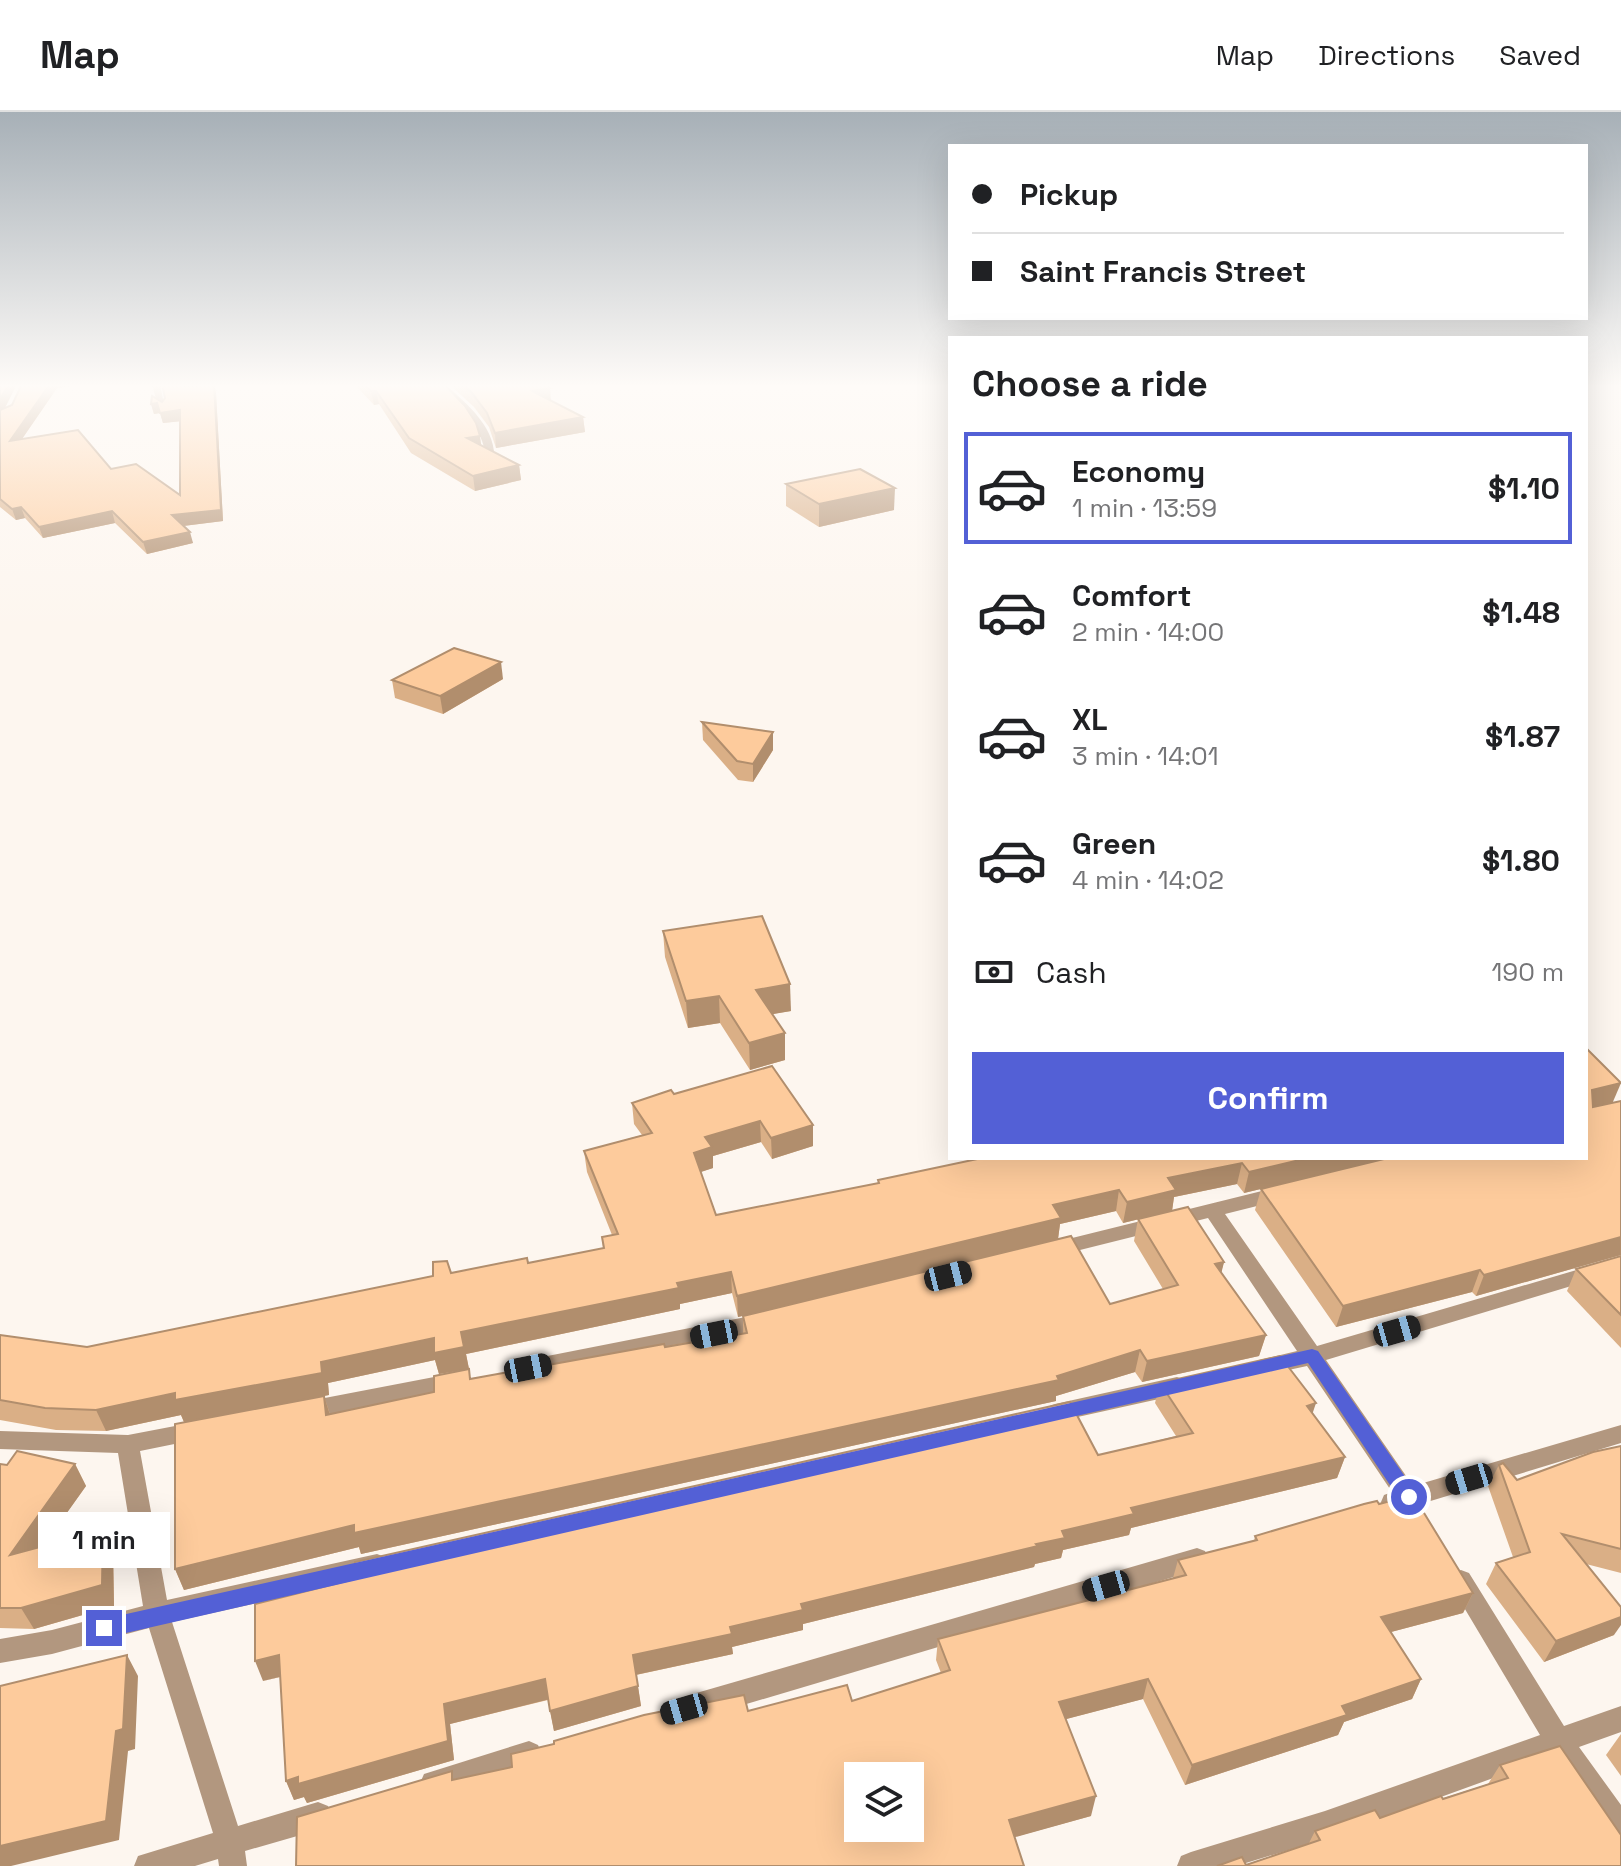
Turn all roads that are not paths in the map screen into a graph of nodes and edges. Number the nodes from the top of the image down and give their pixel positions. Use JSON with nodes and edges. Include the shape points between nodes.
{"nodes":[{"id":1,"x":1304,"y":1188,"type":"edge"},
{"id":2,"x":1212,"y":1210,"type":"junction"},
{"id":3,"x":1031,"y":1255,"type":"edge"},
{"id":4,"x":1621,"y":1264,"type":"edge"},
{"id":5,"x":774,"y":1319,"type":"edge"},
{"id":6,"x":1312,"y":1356,"type":"junction"},
{"id":7,"x":1250,"y":1370,"type":"edge"},
{"id":8,"x":1203,"y":1380,"type":"edge"},
{"id":9,"x":282,"y":1415,"type":"edge"},
{"id":10,"x":1031,"y":1418,"type":"edge"},
{"id":11,"x":220,"y":1427,"type":"edge"},
{"id":12,"x":1621,"y":1434,"type":"edge"},
{"id":13,"x":0,"y":1440,"type":"edge"},
{"id":14,"x":128,"y":1444,"type":"junction"},
{"id":15,"x":1409,"y":1497,"type":"junction"},
{"id":16,"x":1363,"y":1511,"type":"edge"},
{"id":17,"x":1425,"y":1524,"type":"edge"},
{"id":18,"x":1225,"y":1551,"type":"edge"},
{"id":19,"x":391,"y":1562,"type":"edge"},
{"id":20,"x":1450,"y":1565,"type":"edge"},
{"id":21,"x":157,"y":1614,"type":"junction"},
{"id":22,"x":0,"y":1651,"type":"edge"},
{"id":23,"x":659,"y":1717,"type":"edge"},
{"id":24,"x":1621,"y":1719,"type":"edge"},
{"id":25,"x":1558,"y":1740,"type":"junction"},
{"id":26,"x":552,"y":1748,"type":"edge"},
{"id":27,"x":414,"y":1788,"type":"edge"},
{"id":28,"x":338,"y":1811,"type":"edge"},
{"id":29,"x":1621,"y":1828,"type":"edge"},
{"id":30,"x":232,"y":1854,"type":"edge"},
{"id":31,"x":148,"y":1866,"type":"edge"},
{"id":32,"x":1191,"y":1866,"type":"edge"}],
"edges":[{"from":1,"to":2,"type":"street"},
{"from":2,"to":3,"type":"street"},
{"from":2,"to":6,"type":"street"},
{"from":4,"to":6,"type":"street"},
{"from":5,"to":9,"type":"street"},
{"from":6,"to":7,"type":"street"},
{"from":6,"to":15,"type":"street"},
{"from":8,"to":10,"type":"street"},
{"from":11,"to":14,"type":"street"},
{"from":12,"to":15,"type":"street"},
{"from":13,"to":14,"type":"street"},
{"from":14,"to":21,"type":"street"},
{"from":15,"to":16,"type":"street"},
{"from":15,"to":17,"type":"street"},
{"from":18,"to":23,"type":"street"},
{"from":19,"to":21,"type":"street"},
{"from":20,"to":25,"type":"street"},
{"from":21,"to":22,"type":"street"},
{"from":21,"to":30,"type":"street"},
{"from":24,"to":25,"type":"street"},
{"from":25,"to":29,"type":"street"},
{"from":25,"to":32,"type":"street","via":[[1325,1825]]},
{"from":26,"to":27,"type":"street"},
{"from":28,"to":30,"type":"street"},
{"from":30,"to":31,"type":"street"}]}
